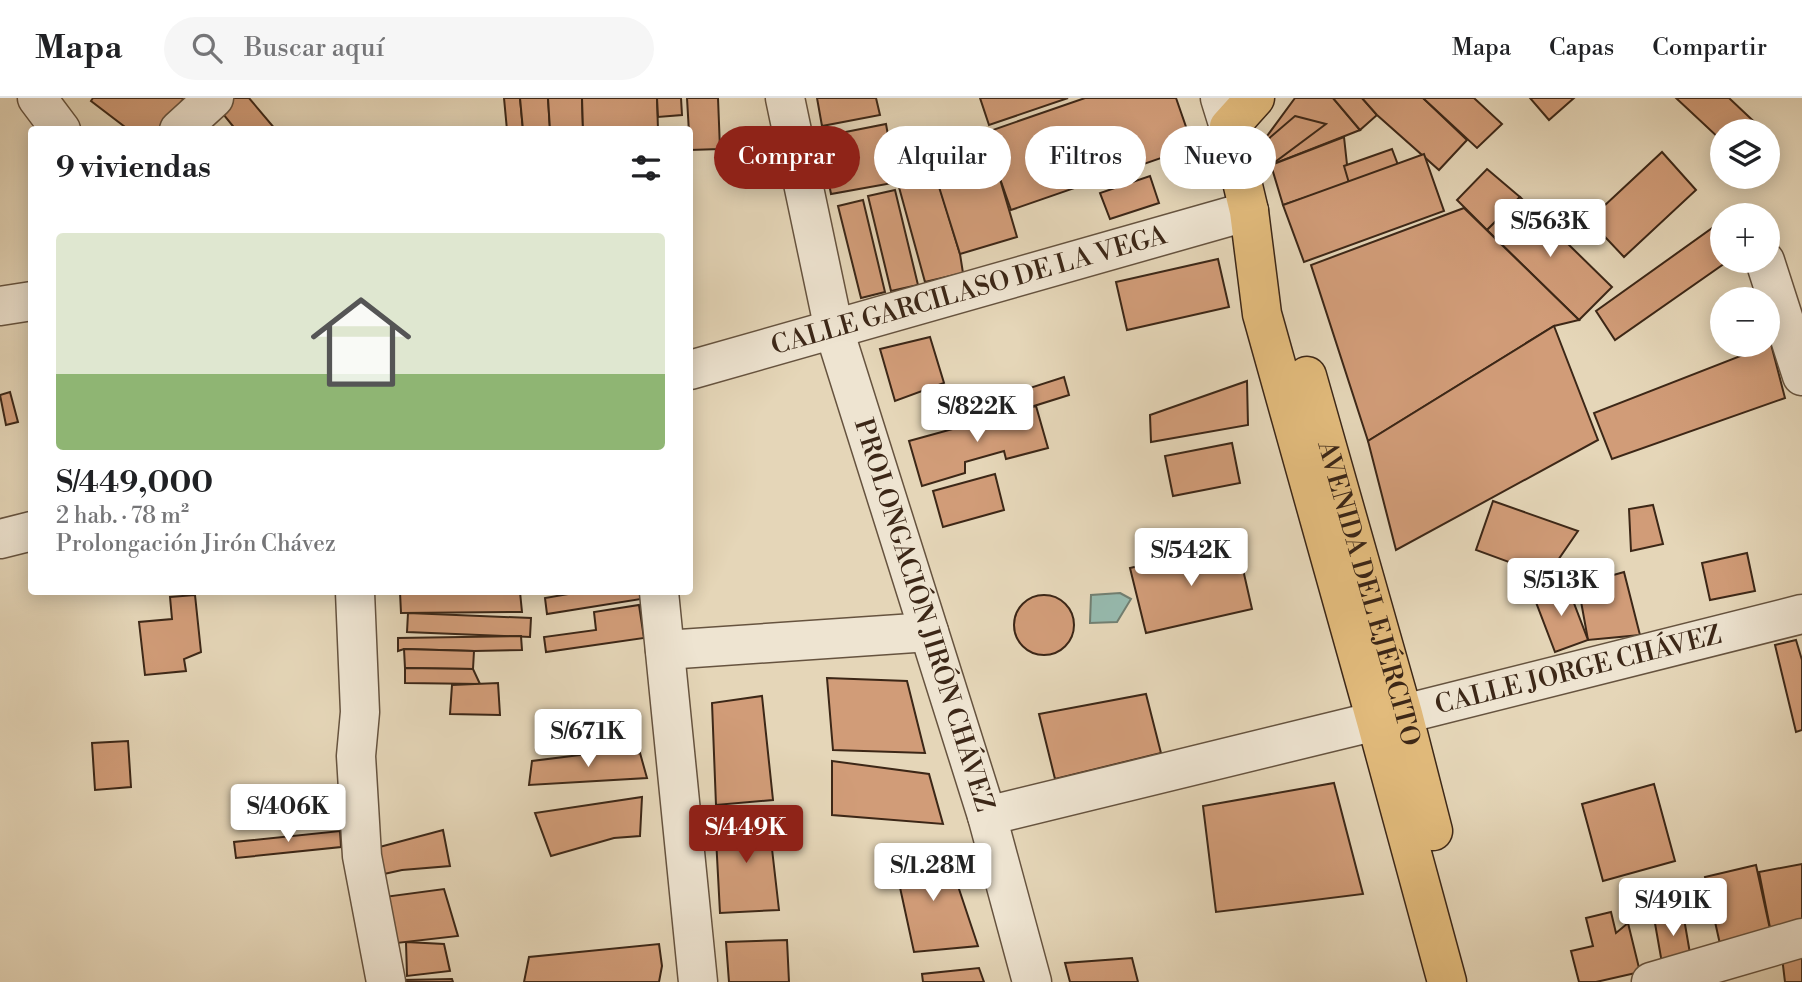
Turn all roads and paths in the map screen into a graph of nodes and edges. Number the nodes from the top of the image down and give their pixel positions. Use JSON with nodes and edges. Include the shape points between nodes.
{"nodes":[{"id":1,"x":37,"y":98,"type":"edge"},
{"id":2,"x":214,"y":98,"type":"edge"},
{"id":3,"x":785,"y":98,"type":"edge"},
{"id":4,"x":1255,"y":98,"type":"edge"},
{"id":5,"x":1224,"y":112,"type":"edge"},
{"id":6,"x":58,"y":126,"type":"edge"},
{"id":7,"x":183,"y":126,"type":"edge"},
{"id":8,"x":1249,"y":211,"type":"junction"},
{"id":9,"x":1769,"y":273,"type":"edge"},
{"id":10,"x":28,"y":302,"type":"edge"},
{"id":11,"x":0,"y":306,"type":"edge"},
{"id":12,"x":834,"y":330,"type":"junction"},
{"id":13,"x":693,"y":369,"type":"edge"},
{"id":14,"x":1802,"y":376,"type":"edge"},
{"id":15,"x":28,"y":532,"type":"edge"},
{"id":16,"x":0,"y":539,"type":"edge"},
{"id":17,"x":355,"y":595,"type":"edge"},
{"id":18,"x":659,"y":595,"type":"edge"},
{"id":19,"x":1802,"y":614,"type":"edge"},
{"id":20,"x":929,"y":632,"type":"junction"},
{"id":21,"x":665,"y":650,"type":"junction"},
{"id":22,"x":1389,"y":718,"type":"junction"},
{"id":23,"x":987,"y":816,"type":"junction"},
{"id":24,"x":1802,"y":938,"type":"edge"},
{"id":25,"x":386,"y":982,"type":"edge"},
{"id":26,"x":698,"y":982,"type":"edge"},
{"id":27,"x":1032,"y":982,"type":"edge"},
{"id":28,"x":1447,"y":982,"type":"edge"},
{"id":29,"x":1472,"y":982,"type":"edge"},
{"id":30,"x":1651,"y":982,"type":"edge"}],
"edges":[{"from":1,"to":6,"type":"street"},
{"from":2,"to":7,"type":"street"},
{"from":3,"to":12,"type":"street","name":"PROLONGACIÓN JIRÓN CHÁVEZ"},
{"from":4,"to":5,"type":"main road","name":"AVENIDA DEL EJÉRCITO"},
{"from":5,"to":8,"type":"main road","name":"AVENIDA DEL EJÉRCITO"},
{"from":8,"to":12,"type":"street","name":"CALLE GARCILASO DE LA VEGA"},
{"from":8,"to":22,"type":"main road","name":"AVENIDA DEL EJÉRCITO","via":[[1287,306]]},
{"from":9,"to":14,"type":"street"},
{"from":10,"to":11,"type":"street"},
{"from":12,"to":13,"type":"street","name":"CALLE GARCILASO DE LA VEGA"},
{"from":12,"to":20,"type":"street","name":"PROLONGACIÓN JIRÓN CHÁVEZ"},
{"from":15,"to":16,"type":"street"},
{"from":17,"to":25,"type":"street","via":[[362,856]]},
{"from":18,"to":21,"type":"street"},
{"from":19,"to":22,"type":"street","name":"CALLE JORGE CHÁVEZ"},
{"from":20,"to":21,"type":"street"},
{"from":20,"to":23,"type":"street","name":"PROLONGACIÓN JIRÓN CHÁVEZ"},
{"from":21,"to":26,"type":"street"},
{"from":22,"to":23,"type":"street","name":"CALLE JORGE CHÁVEZ"},
{"from":22,"to":28,"type":"main road","name":"AVENIDA DEL EJÉRCITO"},
{"from":22,"to":29,"type":"main road","name":"AVENIDA DEL EJÉRCITO"},
{"from":23,"to":27,"type":"street","name":"PROLONGACIÓN JIRÓN CHÁVEZ"},
{"from":24,"to":30,"type":"street"}]}
